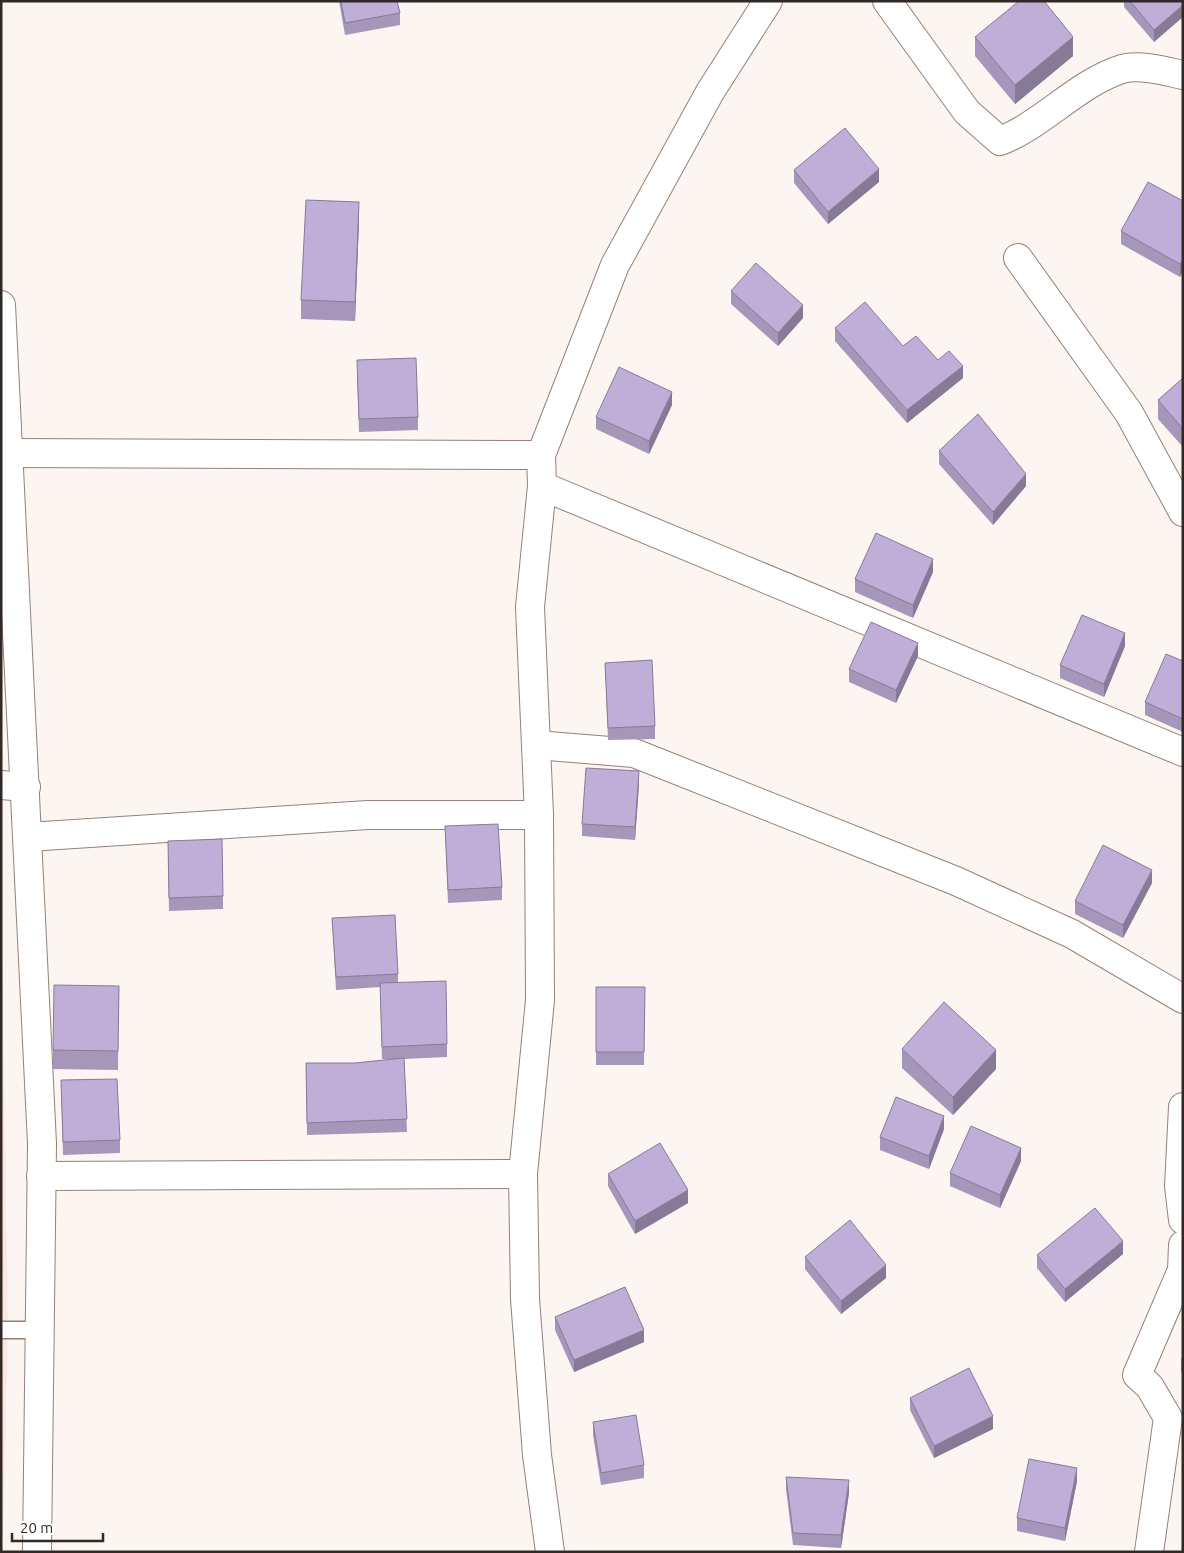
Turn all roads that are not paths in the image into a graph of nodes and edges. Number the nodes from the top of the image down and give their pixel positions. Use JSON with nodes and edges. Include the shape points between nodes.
{"nodes":[{"id":1,"x":768,"y":1,"type":"edge"},
{"id":2,"x":886,"y":1,"type":"edge"},
{"id":3,"x":1183,"y":75,"type":"edge"},
{"id":4,"x":1018,"y":258,"type":"dead end"},
{"id":5,"x":1,"y":304,"type":"edge"},
{"id":6,"x":9,"y":453,"type":"junction"},
{"id":7,"x":541,"y":455,"type":"junction"},
{"id":8,"x":542,"y":486,"type":"junction"},
{"id":9,"x":1183,"y":512,"type":"edge"},
{"id":10,"x":536,"y":745,"type":"junction"},
{"id":11,"x":1183,"y":752,"type":"edge"},
{"id":12,"x":14,"y":786,"type":"edge"},
{"id":13,"x":539,"y":815,"type":"junction"},
{"id":14,"x":28,"y":837,"type":"junction"},
{"id":15,"x":1183,"y":999,"type":"edge"},
{"id":16,"x":1183,"y":1107,"type":"edge"},
{"id":17,"x":523,"y":1174,"type":"junction"},
{"id":18,"x":41,"y":1176,"type":"junction"},
{"id":19,"x":1183,"y":1220,"type":"edge"},
{"id":20,"x":1183,"y":1245,"type":"edge"},
{"id":21,"x":1,"y":1330,"type":"edge"},
{"id":22,"x":39,"y":1330,"type":"junction"},
{"id":23,"x":37,"y":1552,"type":"edge"},
{"id":24,"x":550,"y":1552,"type":"edge"},
{"id":25,"x":1149,"y":1552,"type":"edge"}],
"edges":[{"from":1,"to":7,"type":"street","via":[[710,92],[615,265]]},
{"from":2,"to":3,"type":"street","via":[[967,112],[1000,141],[1019,134],[1079,91],[1123,69],[1156,69]]},
{"from":4,"to":9,"type":"street","via":[[1129,413]]},
{"from":5,"to":6,"type":"street"},
{"from":6,"to":7,"type":"street"},
{"from":6,"to":12,"type":"street"},
{"from":7,"to":8,"type":"street"},
{"from":8,"to":10,"type":"street","via":[[530,607]]},
{"from":8,"to":11,"type":"street"},
{"from":10,"to":13,"type":"street"},
{"from":10,"to":15,"type":"street","via":[[634,753],[956,881],[1072,934]]},
{"from":12,"to":14,"type":"street"},
{"from":13,"to":14,"type":"street","via":[[368,815]]},
{"from":13,"to":17,"type":"street","via":[[540,1000]]},
{"from":14,"to":18,"type":"street"},
{"from":16,"to":19,"type":"street","via":[[1179,1186]]},
{"from":17,"to":18,"type":"street"},
{"from":17,"to":24,"type":"street","via":[[525,1300],[537,1455]]},
{"from":18,"to":22,"type":"street"},
{"from":20,"to":25,"type":"street","via":[[1182,1270],[1137,1375],[1150,1387],[1168,1418]]},
{"from":21,"to":22,"type":"lane"},
{"from":22,"to":23,"type":"street"}]}
